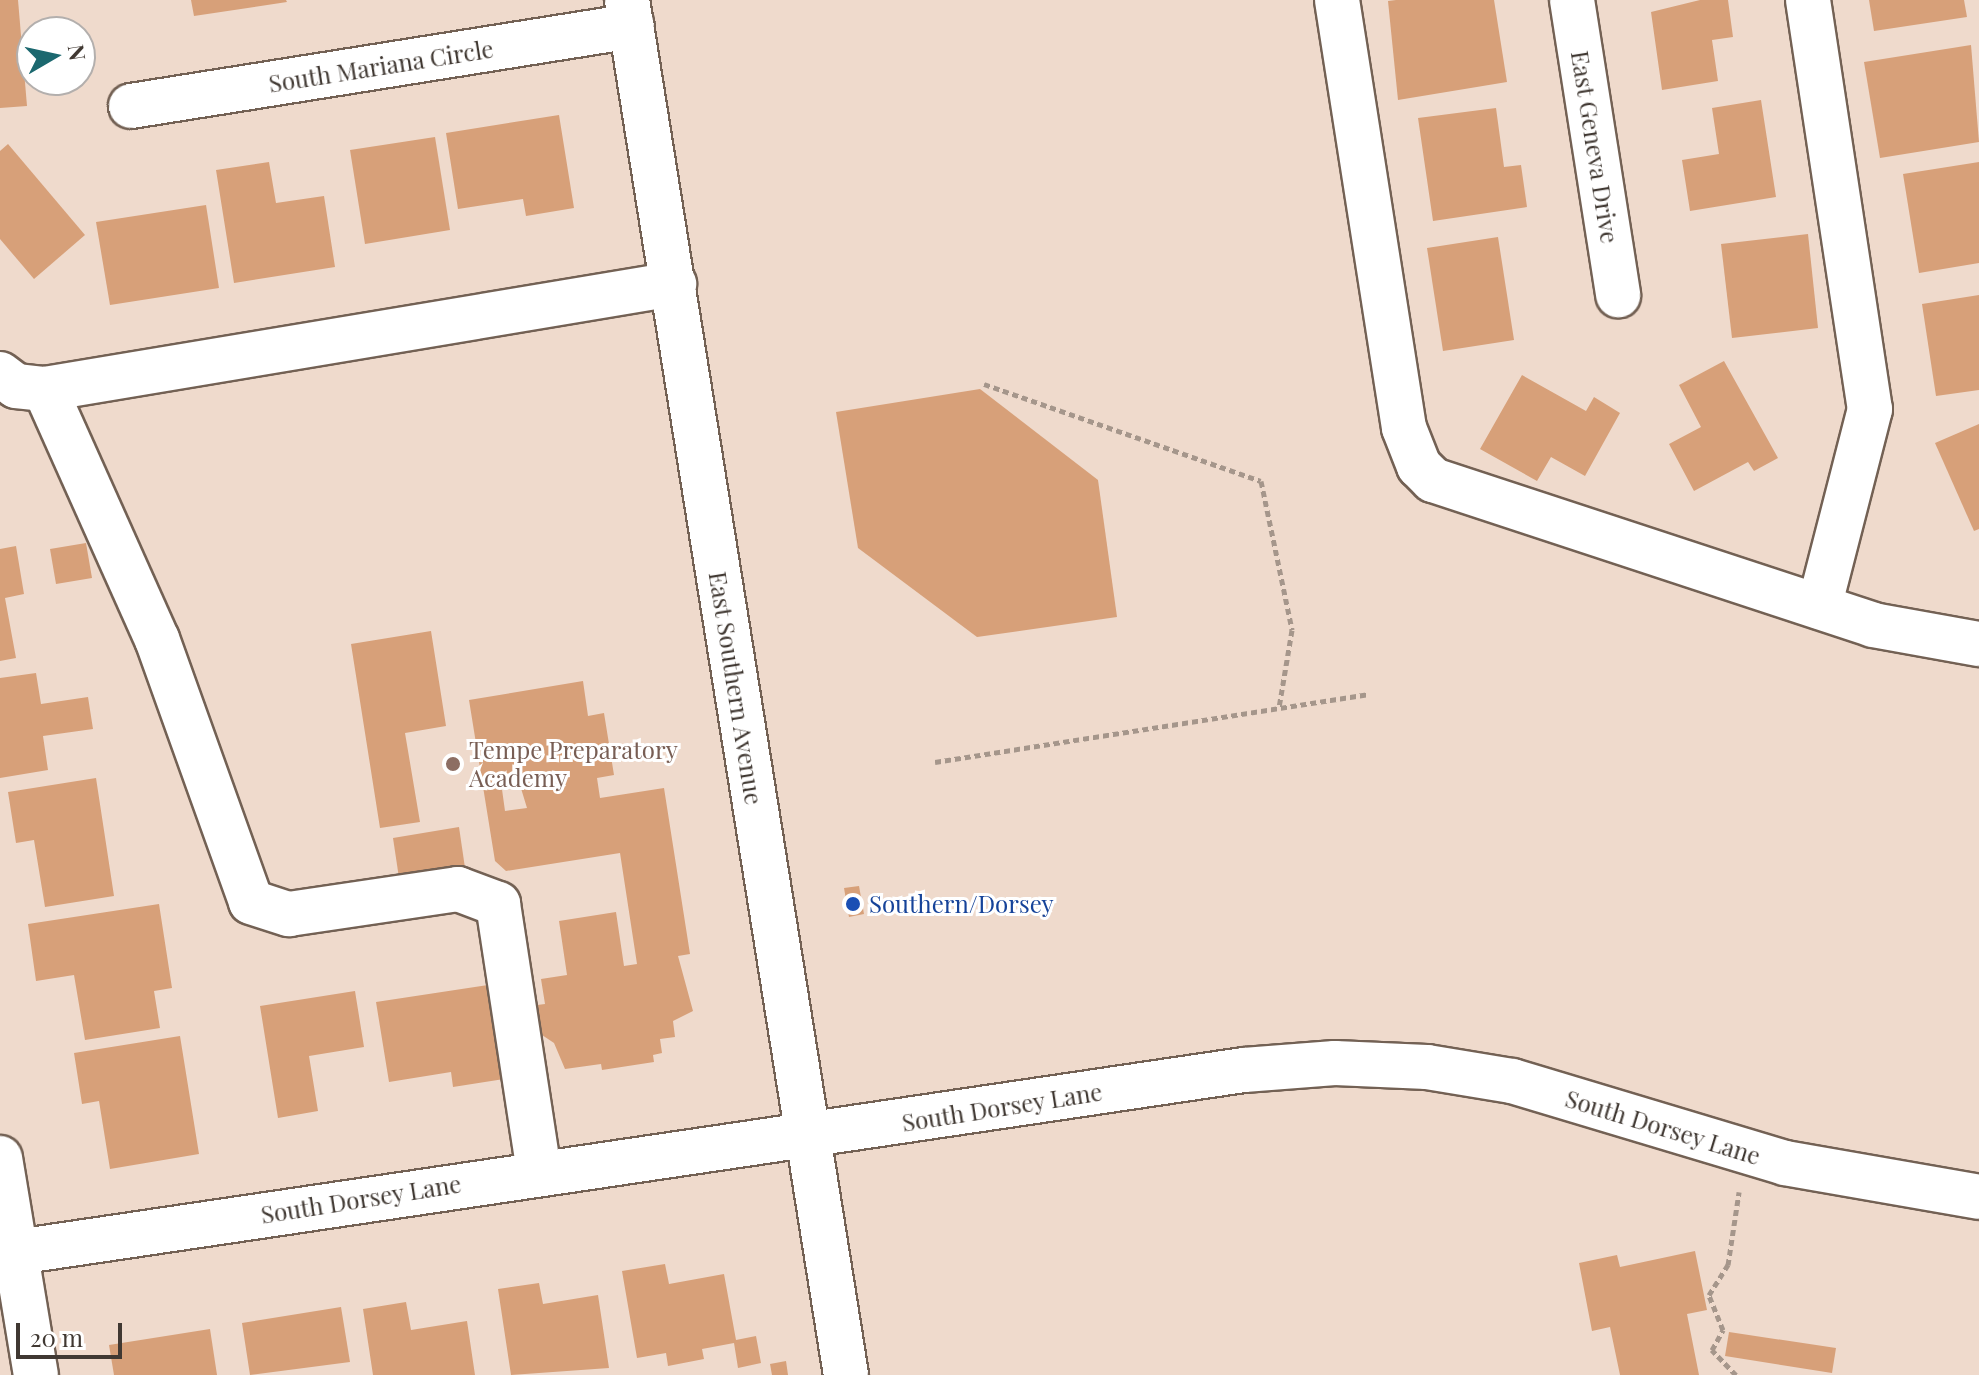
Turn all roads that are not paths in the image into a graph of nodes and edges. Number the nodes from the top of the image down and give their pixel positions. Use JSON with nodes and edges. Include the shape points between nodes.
{"nodes":[{"id":1,"x":1337,"y":0,"type":"edge"},
{"id":2,"x":1572,"y":0,"type":"edge"},
{"id":3,"x":1808,"y":0,"type":"edge"},
{"id":4,"x":630,"y":13,"type":"edge"},
{"id":5,"x":131,"y":106,"type":"dead end"},
{"id":6,"x":674,"y":284,"type":"junction"},
{"id":7,"x":1618,"y":295,"type":"dead end"},
{"id":8,"x":0,"y":374,"type":"edge"},
{"id":9,"x":45,"y":389,"type":"junction"},
{"id":10,"x":1819,"y":607,"type":"junction"},
{"id":11,"x":1979,"y":644,"type":"edge"},
{"id":12,"x":807,"y":1135,"type":"junction"},
{"id":13,"x":0,"y":1158,"type":"edge"},
{"id":14,"x":539,"y":1172,"type":"junction"},
{"id":15,"x":1979,"y":1197,"type":"edge"},
{"id":16,"x":17,"y":1252,"type":"junction"},
{"id":17,"x":36,"y":1375,"type":"edge"},
{"id":18,"x":846,"y":1375,"type":"edge"}],
"edges":[{"from":1,"to":10,"type":"street","via":[[1404,428],[1419,466],[1452,490]]},
{"from":2,"to":7,"type":"street","name":"East Geneva Drive"},
{"from":3,"to":10,"type":"street","via":[[1870,409]]},
{"from":4,"to":5,"type":"street","name":"South Mariana Circle"},
{"from":4,"to":6,"type":"street","name":"East Southern Avenue"},
{"from":6,"to":9,"type":"street"},
{"from":6,"to":12,"type":"street","name":"East Southern Avenue"},
{"from":8,"to":9,"type":"street","via":[[16,386]]},
{"from":9,"to":14,"type":"street","via":[[157,639],[251,902],[289,914],[458,889],[498,904]]},
{"from":10,"to":11,"type":"street"},
{"from":12,"to":14,"type":"street","name":"South Dorsey Lane"},
{"from":12,"to":15,"type":"street","name":"South Dorsey Lane","via":[[1244,1070],[1381,1063],[1512,1081],[1785,1163]]},
{"from":12,"to":18,"type":"street","name":"East Southern Avenue"},
{"from":13,"to":16,"type":"street"},
{"from":14,"to":16,"type":"street","name":"South Dorsey Lane"},
{"from":16,"to":17,"type":"street"}]}
